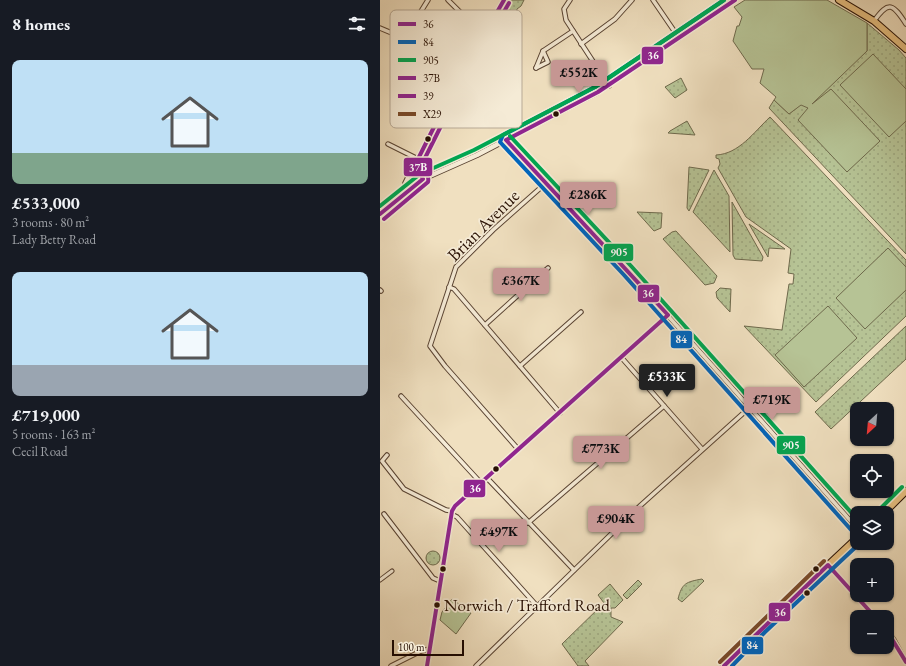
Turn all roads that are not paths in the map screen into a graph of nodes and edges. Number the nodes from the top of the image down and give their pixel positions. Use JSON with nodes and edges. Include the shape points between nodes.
{"nodes":[{"id":1,"x":428,"y":0,"type":"edge"},
{"id":2,"x":448,"y":0,"type":"edge"},
{"id":3,"x":504,"y":0,"type":"edge"},
{"id":4,"x":570,"y":0,"type":"edge"},
{"id":5,"x":632,"y":0,"type":"edge"},
{"id":6,"x":653,"y":0,"type":"edge"},
{"id":7,"x":734,"y":0,"type":"edge"},
{"id":8,"x":839,"y":0,"type":"edge"},
{"id":9,"x":421,"y":10,"type":"edge"},
{"id":10,"x":457,"y":10,"type":"edge"},
{"id":11,"x":498,"y":10,"type":"edge"},
{"id":12,"x":874,"y":21,"type":"junction"},
{"id":13,"x":906,"y":24,"type":"edge"},
{"id":14,"x":380,"y":28,"type":"edge"},
{"id":15,"x":573,"y":30,"type":"junction"},
{"id":16,"x":390,"y":32,"type":"edge"},
{"id":17,"x":679,"y":38,"type":"junction"},
{"id":18,"x":581,"y":44,"type":"junction"},
{"id":19,"x":906,"y":49,"type":"edge"},
{"id":20,"x":543,"y":51,"type":"junction"},
{"id":21,"x":608,"y":86,"type":"junction"},
{"id":22,"x":433,"y":128,"type":"edge"},
{"id":23,"x":506,"y":140,"type":"junction"},
{"id":24,"x":388,"y":144,"type":"dead end"},
{"id":25,"x":418,"y":159,"type":"junction"},
{"id":26,"x":417,"y":166,"type":"junction"},
{"id":27,"x":423,"y":179,"type":"junction"},
{"id":28,"x":405,"y":183,"type":"dead end"},
{"id":29,"x":546,"y":183,"type":"junction"},
{"id":30,"x":380,"y":213,"type":"edge"},
{"id":31,"x":548,"y":268,"type":"dead end"},
{"id":32,"x":449,"y":287,"type":"junction"},
{"id":33,"x":581,"y":312,"type":"dead end"},
{"id":34,"x":668,"y":315,"type":"junction"},
{"id":35,"x":485,"y":325,"type":"junction"},
{"id":36,"x":622,"y":357,"type":"junction"},
{"id":37,"x":520,"y":366,"type":"junction"},
{"id":38,"x":401,"y":396,"type":"dead end"},
{"id":39,"x":664,"y":406,"type":"junction"},
{"id":40,"x":749,"y":408,"type":"junction"},
{"id":41,"x":560,"y":413,"type":"junction"},
{"id":42,"x":518,"y":449,"type":"junction"},
{"id":43,"x":702,"y":449,"type":"junction"},
{"id":44,"x":387,"y":455,"type":"dead end"},
{"id":45,"x":381,"y":461,"type":"edge"},
{"id":46,"x":487,"y":478,"type":"junction"},
{"id":47,"x":481,"y":483,"type":"junction"},
{"id":48,"x":906,"y":492,"type":"edge"},
{"id":49,"x":891,"y":506,"type":"edge"},
{"id":50,"x":452,"y":512,"type":"junction"},
{"id":51,"x":384,"y":514,"type":"dead end"},
{"id":52,"x":850,"y":520,"type":"edge"},
{"id":53,"x":528,"y":523,"type":"junction"},
{"id":54,"x":850,"y":545,"type":"edge"},
{"id":55,"x":828,"y":565,"type":"junction"},
{"id":56,"x":574,"y":570,"type":"junction"},
{"id":57,"x":392,"y":571,"type":"dead end"},
{"id":58,"x":380,"y":580,"type":"edge"},
{"id":59,"x":440,"y":582,"type":"junction"},
{"id":60,"x":537,"y":606,"type":"junction"},
{"id":61,"x":869,"y":610,"type":"edge"},
{"id":62,"x":894,"y":640,"type":"edge"},
{"id":63,"x":430,"y":649,"type":"junction"},
{"id":64,"x":906,"y":662,"type":"edge"},
{"id":65,"x":392,"y":666,"type":"edge"},
{"id":66,"x":427,"y":666,"type":"edge"},
{"id":67,"x":476,"y":666,"type":"edge"},
{"id":68,"x":724,"y":666,"type":"edge"}],
"edges":[{"from":1,"to":9,"type":"street"},
{"from":2,"to":10,"type":"street"},
{"from":3,"to":11,"type":"street"},
{"from":4,"to":15,"type":"street","via":[[564,14]]},
{"from":5,"to":18,"type":"street","via":[[615,19]]},
{"from":6,"to":17,"type":"street"},
{"from":7,"to":17,"type":"street"},
{"from":8,"to":12,"type":"main road"},
{"from":12,"to":13,"type":"street","via":[[883,8],[891,6],[896,8]]},
{"from":12,"to":19,"type":"main road"},
{"from":14,"to":16,"type":"street"},
{"from":15,"to":18,"type":"street"},
{"from":15,"to":20,"type":"street"},
{"from":17,"to":21,"type":"street"},
{"from":18,"to":21,"type":"street"},
{"from":20,"to":20,"type":"street","via":[[548,62],[536,68],[541,54]]},
{"from":21,"to":23,"type":"street"},
{"from":22,"to":25,"type":"street"},
{"from":23,"to":27,"type":"street"},
{"from":23,"to":29,"type":"street"},
{"from":24,"to":25,"type":"street"},
{"from":25,"to":26,"type":"street"},
{"from":26,"to":27,"type":"street"},
{"from":26,"to":28,"type":"street"},
{"from":27,"to":30,"type":"street"},
{"from":29,"to":32,"type":"street","name":"Brian Avenue","via":[[492,230],[456,267]]},
{"from":29,"to":34,"type":"street"},
{"from":31,"to":35,"type":"street"},
{"from":32,"to":35,"type":"street"},
{"from":32,"to":42,"type":"street","name":"Brian Avenue","via":[[430,346]]},
{"from":33,"to":37,"type":"street"},
{"from":34,"to":36,"type":"street"},
{"from":34,"to":40,"type":"street"},
{"from":35,"to":37,"type":"street"},
{"from":36,"to":39,"type":"street"},
{"from":36,"to":41,"type":"street"},
{"from":37,"to":41,"type":"street"},
{"from":38,"to":47,"type":"street"},
{"from":39,"to":43,"type":"street"},
{"from":39,"to":53,"type":"street"},
{"from":40,"to":43,"type":"street"},
{"from":40,"to":52,"type":"street"},
{"from":41,"to":42,"type":"street"},
{"from":42,"to":46,"type":"street"},
{"from":43,"to":56,"type":"street"},
{"from":44,"to":45,"type":"street"},
{"from":45,"to":50,"type":"street","via":[[404,489]]},
{"from":46,"to":47,"type":"street"},
{"from":46,"to":53,"type":"street"},
{"from":47,"to":50,"type":"street"},
{"from":48,"to":49,"type":"main road"},
{"from":50,"to":59,"type":"street"},
{"from":50,"to":60,"type":"street"},
{"from":51,"to":59,"type":"street","via":[[433,578]]},
{"from":53,"to":56,"type":"street"},
{"from":54,"to":55,"type":"main road"},
{"from":55,"to":61,"type":"street"},
{"from":55,"to":68,"type":"main road"},
{"from":56,"to":60,"type":"street"},
{"from":57,"to":58,"type":"street"},
{"from":59,"to":63,"type":"street"},
{"from":60,"to":67,"type":"street"},
{"from":62,"to":64,"type":"street"},
{"from":63,"to":65,"type":"street"},
{"from":63,"to":66,"type":"street"}]}
